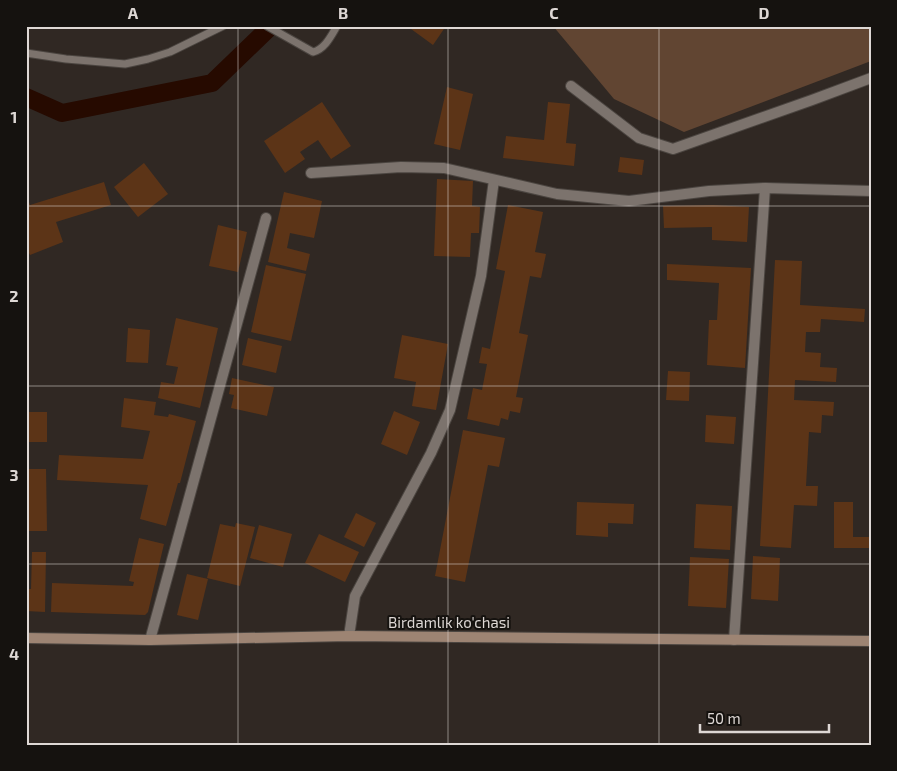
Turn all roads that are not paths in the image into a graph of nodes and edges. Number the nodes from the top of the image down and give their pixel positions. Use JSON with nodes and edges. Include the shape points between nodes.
{"nodes":[{"id":1,"x":224,"y":26,"type":"edge"},
{"id":2,"x":267,"y":26,"type":"edge"},
{"id":3,"x":337,"y":26,"type":"edge"},
{"id":4,"x":26,"y":53,"type":"edge"},
{"id":5,"x":871,"y":78,"type":"edge"},
{"id":6,"x":571,"y":86,"type":"dead end"},
{"id":7,"x":311,"y":173,"type":"dead end"},
{"id":8,"x":494,"y":180,"type":"junction"},
{"id":9,"x":765,"y":188,"type":"junction"},
{"id":10,"x":871,"y":191,"type":"edge"},
{"id":11,"x":266,"y":218,"type":"dead end"},
{"id":12,"x":349,"y":636,"type":"junction"},
{"id":13,"x":26,"y":638,"type":"edge"},
{"id":14,"x":150,"y":640,"type":"junction"},
{"id":15,"x":734,"y":640,"type":"junction"},
{"id":16,"x":871,"y":641,"type":"edge"}],
"edges":[{"from":1,"to":4,"type":"lane","via":[[170,52],[125,64],[66,60]]},
{"from":2,"to":3,"type":"lane","via":[[314,52],[324,46]]},
{"from":5,"to":6,"type":"street","via":[[673,149],[639,138]]},
{"from":7,"to":8,"type":"street","via":[[401,167],[444,168]]},
{"from":8,"to":9,"type":"street","via":[[556,194],[629,201]]},
{"from":8,"to":12,"type":"street","via":[[481,276],[450,410],[432,452],[355,596]]},
{"from":9,"to":10,"type":"street"},
{"from":9,"to":15,"type":"street"},
{"from":11,"to":14,"type":"street"},
{"from":12,"to":14,"type":"street","name":"Birdamlik ko'chasi"},
{"from":12,"to":15,"type":"street","name":"Birdamlik ko'chasi"},
{"from":13,"to":14,"type":"street","name":"Birdamlik ko'chasi"},
{"from":15,"to":16,"type":"street","name":"Birdamlik ko'chasi"}]}
